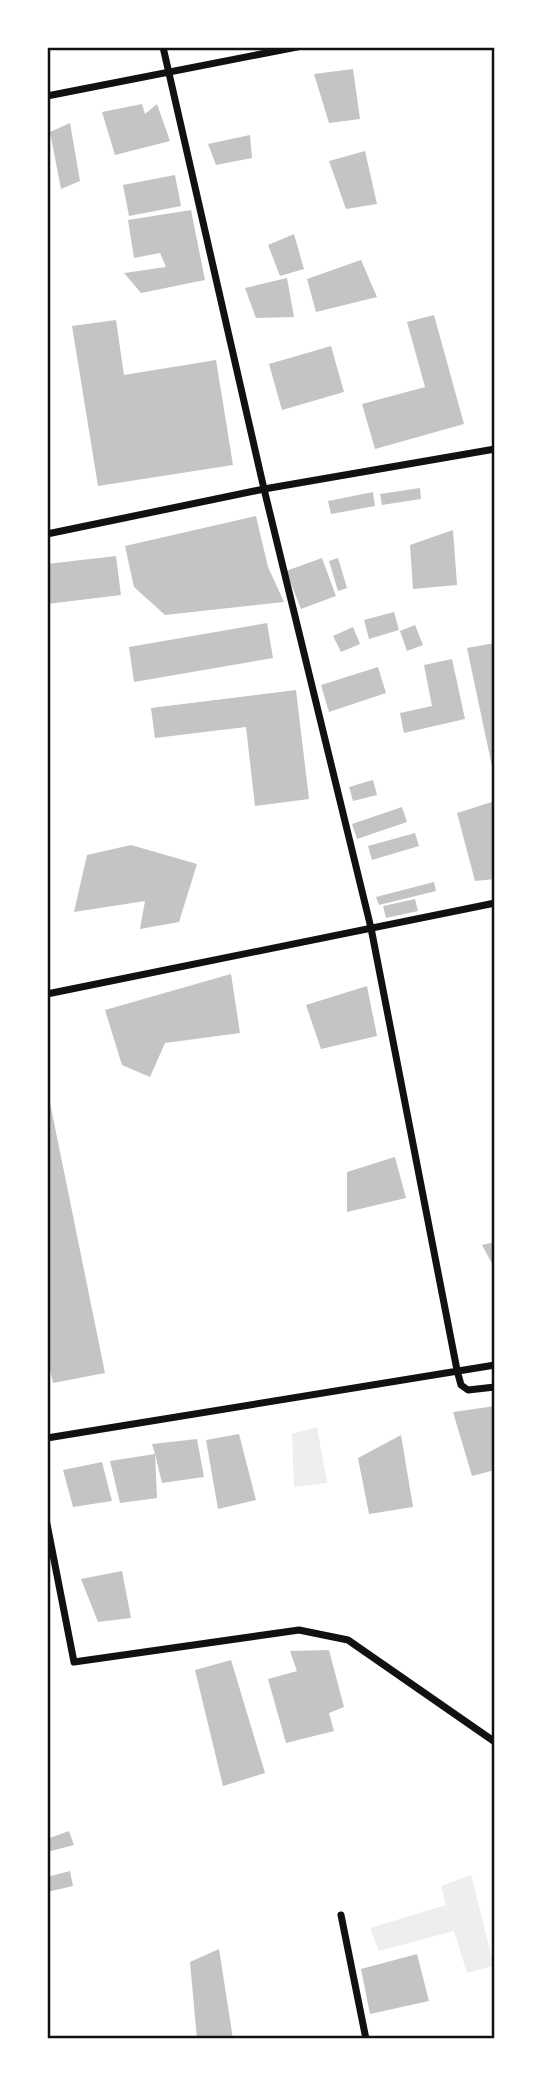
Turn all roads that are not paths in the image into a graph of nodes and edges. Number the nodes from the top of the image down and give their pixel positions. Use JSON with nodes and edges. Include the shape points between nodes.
{"nodes":[{"id":1,"x":163,"y":47,"type":"edge"},
{"id":2,"x":297,"y":47,"type":"edge"},
{"id":3,"x":167,"y":73,"type":"junction"},
{"id":4,"x":47,"y":96,"type":"edge"},
{"id":5,"x":495,"y":449,"type":"edge"},
{"id":6,"x":264,"y":489,"type":"junction"},
{"id":7,"x":47,"y":534,"type":"edge"},
{"id":8,"x":495,"y":903,"type":"edge"},
{"id":9,"x":371,"y":929,"type":"junction"},
{"id":10,"x":47,"y":994,"type":"edge"},
{"id":11,"x":495,"y":1365,"type":"edge"},
{"id":12,"x":457,"y":1370,"type":"junction"},
{"id":13,"x":495,"y":1387,"type":"edge"},
{"id":14,"x":47,"y":1438,"type":"edge"},
{"id":15,"x":47,"y":1524,"type":"edge"},
{"id":16,"x":495,"y":1742,"type":"edge"},
{"id":17,"x":341,"y":1915,"type":"dead end"},
{"id":18,"x":366,"y":2039,"type":"edge"}],
"edges":[{"from":1,"to":3,"type":"street"},
{"from":2,"to":3,"type":"street"},
{"from":3,"to":4,"type":"street"},
{"from":3,"to":6,"type":"street"},
{"from":5,"to":6,"type":"street"},
{"from":6,"to":7,"type":"street"},
{"from":6,"to":9,"type":"street"},
{"from":8,"to":9,"type":"street"},
{"from":9,"to":10,"type":"street"},
{"from":9,"to":12,"type":"street"},
{"from":11,"to":12,"type":"street"},
{"from":12,"to":13,"type":"street","via":[[461,1385],[468,1390]]},
{"from":12,"to":14,"type":"street"},
{"from":15,"to":16,"type":"street","via":[[74,1662],[299,1630],[348,1640]]},
{"from":17,"to":18,"type":"street"}]}
